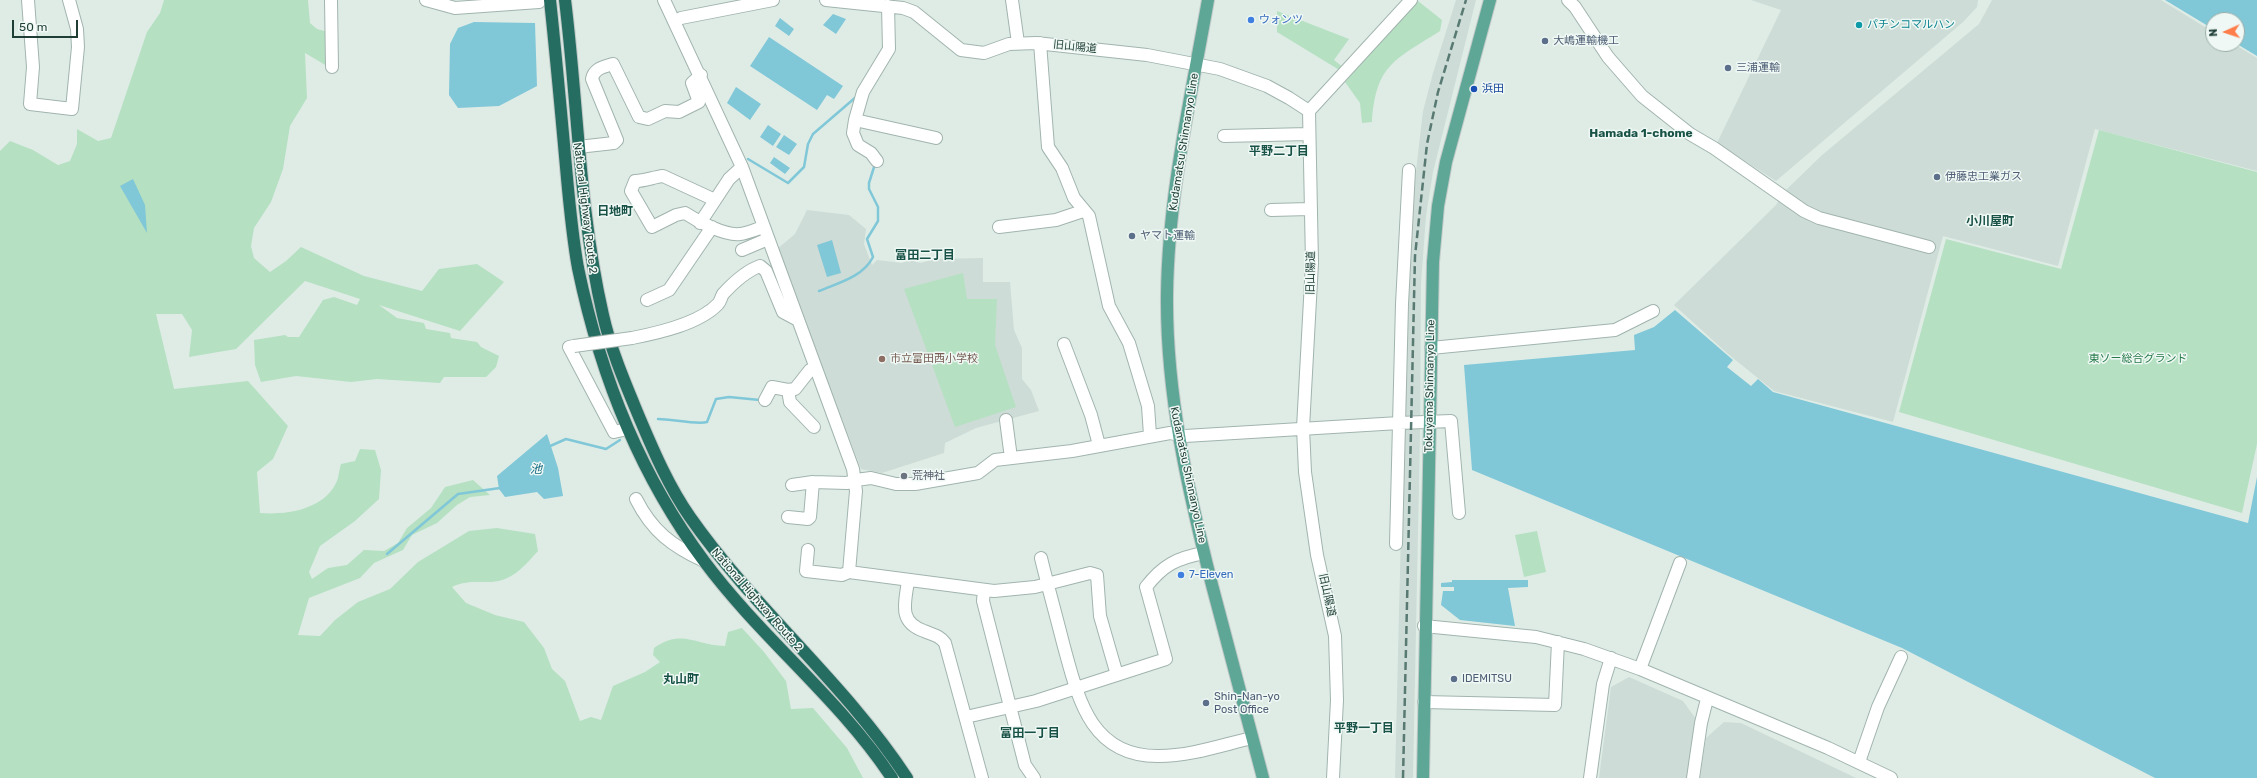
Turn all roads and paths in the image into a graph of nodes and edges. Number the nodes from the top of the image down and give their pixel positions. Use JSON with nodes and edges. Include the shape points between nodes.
{"nodes":[{"id":1,"x":28,"y":0,"type":"edge"},
{"id":2,"x":69,"y":0,"type":"edge"},
{"id":3,"x":331,"y":0,"type":"edge"},
{"id":4,"x":426,"y":0,"type":"edge"},
{"id":5,"x":565,"y":0,"type":"edge"},
{"id":6,"x":664,"y":0,"type":"edge"},
{"id":7,"x":772,"y":0,"type":"edge"},
{"id":8,"x":826,"y":0,"type":"edge"},
{"id":9,"x":1012,"y":0,"type":"edge"},
{"id":10,"x":1208,"y":0,"type":"edge"},
{"id":11,"x":1411,"y":0,"type":"edge"},
{"id":12,"x":1490,"y":0,"type":"edge"},
{"id":13,"x":1568,"y":0,"type":"edge"},
{"id":14,"x":545,"y":1,"type":"edge"},
{"id":15,"x":439,"y":2,"type":"edge"},
{"id":16,"x":888,"y":6,"type":"junction"},
{"id":17,"x":675,"y":21,"type":"junction"},
{"id":18,"x":1018,"y":43,"type":"junction"},
{"id":19,"x":1040,"y":43,"type":"junction"},
{"id":20,"x":1197,"y":64,"type":"junction"},
{"id":21,"x":332,"y":67,"type":"dead end"},
{"id":22,"x":701,"y":75,"type":"junction"},
{"id":23,"x":1309,"y":111,"type":"junction"},
{"id":24,"x":854,"y":120,"type":"junction"},
{"id":25,"x":1308,"y":134,"type":"junction"},
{"id":26,"x":1224,"y":136,"type":"dead end"},
{"id":27,"x":936,"y":138,"type":"dead end"},
{"id":28,"x":578,"y":147,"type":"junction"},
{"id":29,"x":877,"y":161,"type":"dead end"},
{"id":30,"x":742,"y":167,"type":"junction"},
{"id":31,"x":1409,"y":170,"type":"dead end"},
{"id":32,"x":715,"y":200,"type":"junction"},
{"id":33,"x":1310,"y":209,"type":"junction"},
{"id":34,"x":1271,"y":210,"type":"dead end"},
{"id":35,"x":1083,"y":211,"type":"junction"},
{"id":36,"x":706,"y":225,"type":"junction"},
{"id":37,"x":764,"y":226,"type":"junction"},
{"id":38,"x":999,"y":227,"type":"dead end"},
{"id":39,"x":768,"y":239,"type":"junction"},
{"id":40,"x":1929,"y":247,"type":"dead end"},
{"id":41,"x":742,"y":250,"type":"dead end"},
{"id":42,"x":646,"y":300,"type":"dead end"},
{"id":43,"x":1653,"y":311,"type":"dead end"},
{"id":44,"x":798,"y":320,"type":"junction"},
{"id":45,"x":1064,"y":344,"type":"dead end"},
{"id":46,"x":1431,"y":348,"type":"junction"},
{"id":47,"x":815,"y":368,"type":"junction"},
{"id":48,"x":788,"y":390,"type":"junction"},
{"id":49,"x":765,"y":400,"type":"dead end"},
{"id":50,"x":1006,"y":420,"type":"dead end"},
{"id":51,"x":1399,"y":423,"type":"junction"},
{"id":52,"x":1430,"y":423,"type":"junction"},
{"id":53,"x":814,"y":427,"type":"dead end"},
{"id":54,"x":1303,"y":428,"type":"junction"},
{"id":55,"x":628,"y":429,"type":"junction"},
{"id":56,"x":1177,"y":434,"type":"junction"},
{"id":57,"x":1150,"y":435,"type":"junction"},
{"id":58,"x":1099,"y":445,"type":"junction"},
{"id":59,"x":1011,"y":458,"type":"junction"},
{"id":60,"x":856,"y":480,"type":"junction"},
{"id":61,"x":814,"y":482,"type":"junction"},
{"id":62,"x":792,"y":485,"type":"dead end"},
{"id":63,"x":636,"y":499,"type":"dead end"},
{"id":64,"x":1460,"y":512,"type":"dead end"},
{"id":65,"x":788,"y":517,"type":"dead end"},
{"id":66,"x":1396,"y":544,"type":"dead end"},
{"id":67,"x":808,"y":550,"type":"dead end"},
{"id":68,"x":1204,"y":553,"type":"junction"},
{"id":69,"x":1041,"y":558,"type":"dead end"},
{"id":70,"x":704,"y":561,"type":"junction"},
{"id":71,"x":1680,"y":562,"type":"dead end"},
{"id":72,"x":849,"y":572,"type":"junction"},
{"id":73,"x":908,"y":581,"type":"junction"},
{"id":74,"x":1047,"y":584,"type":"junction"},
{"id":75,"x":984,"y":590,"type":"junction"},
{"id":76,"x":1424,"y":626,"type":"junction"},
{"id":77,"x":1558,"y":642,"type":"junction"},
{"id":78,"x":1901,"y":657,"type":"dead end"},
{"id":79,"x":1611,"y":658,"type":"junction"},
{"id":80,"x":1640,"y":670,"type":"junction"},
{"id":81,"x":1117,"y":675,"type":"junction"},
{"id":82,"x":1075,"y":688,"type":"junction"},
{"id":83,"x":1708,"y":699,"type":"junction"},
{"id":84,"x":1424,"y":702,"type":"junction"},
{"id":85,"x":1010,"y":707,"type":"junction"},
{"id":86,"x":966,"y":717,"type":"junction"},
{"id":87,"x":1252,"y":738,"type":"junction"},
{"id":88,"x":1859,"y":762,"type":"junction"},
{"id":89,"x":892,"y":778,"type":"edge"},
{"id":90,"x":907,"y":778,"type":"edge"},
{"id":91,"x":982,"y":778,"type":"edge"},
{"id":92,"x":1034,"y":778,"type":"edge"},
{"id":93,"x":1263,"y":778,"type":"edge"},
{"id":94,"x":1334,"y":778,"type":"edge"},
{"id":95,"x":1423,"y":778,"type":"edge"},
{"id":96,"x":1590,"y":778,"type":"edge"},
{"id":97,"x":1693,"y":778,"type":"edge"},
{"id":98,"x":1891,"y":778,"type":"edge"}],
"edges":[{"from":1,"to":2,"type":"street","via":[[33,67],[30,104],[72,108],[78,47],[77,29]]},
{"from":3,"to":21,"type":"street"},
{"from":4,"to":15,"type":"street"},
{"from":5,"to":28,"type":"highway","name":"National Highway Route 2"},
{"from":6,"to":17,"type":"street"},
{"from":7,"to":17,"type":"street"},
{"from":8,"to":16,"type":"street","name":"旧山陽道"},
{"from":9,"to":18,"type":"street"},
{"from":10,"to":20,"type":"main road","name":"Kudamatsu Shinnanyo Line"},
{"from":11,"to":23,"type":"street"},
{"from":12,"to":46,"type":"main road","name":"Tokuyama Shinnanyo Line","via":[[1446,162],[1438,206],[1433,262]]},
{"from":13,"to":40,"type":"street","via":[[1608,57],[1642,96],[1690,134],[1819,218]]},
{"from":14,"to":15,"type":"street","via":[[455,8]]},
{"from":14,"to":55,"type":"highway","name":"National Highway Route 2","via":[[578,266],[592,331],[608,382]]},
{"from":16,"to":18,"type":"street","name":"旧山陽道","via":[[914,12],[961,50],[984,53]]},
{"from":16,"to":24,"type":"street","via":[[889,49],[863,92]]},
{"from":17,"to":22,"type":"street"},
{"from":18,"to":19,"type":"street","name":"旧山陽道"},
{"from":19,"to":20,"type":"street","name":"旧山陽道","via":[[1147,55]]},
{"from":19,"to":35,"type":"street","via":[[1048,147],[1062,168],[1074,198]]},
{"from":20,"to":23,"type":"street","name":"旧山陽道","via":[[1220,69],[1267,86]]},
{"from":20,"to":56,"type":"main road","name":"Kudamatsu Shinnanyo Line","via":[[1177,177],[1168,256],[1168,351]]},
{"from":22,"to":28,"type":"street","via":[[692,83],[698,102],[679,112],[665,110],[648,119],[639,117],[613,64],[600,68],[593,73],[592,79],[617,140],[614,143]]},
{"from":22,"to":30,"type":"street"},
{"from":23,"to":25,"type":"street","name":"旧山陽道"},
{"from":24,"to":27,"type":"street"},
{"from":24,"to":29,"type":"street","via":[[855,140]]},
{"from":25,"to":26,"type":"street"},
{"from":25,"to":33,"type":"street","name":"旧山陽道"},
{"from":28,"to":90,"type":"highway","name":"National Highway Route 2","via":[[592,262],[604,318],[620,370],[667,477],[689,515],[718,555],[776,623],[854,707]]},
{"from":30,"to":32,"type":"street","via":[[728,179]]},
{"from":30,"to":37,"type":"street"},
{"from":31,"to":51,"type":"street"},
{"from":32,"to":36,"type":"street"},
{"from":32,"to":36,"type":"street","via":[[663,176],[635,181],[631,191],[652,227],[685,213]]},
{"from":33,"to":34,"type":"street"},
{"from":33,"to":54,"type":"street","name":"旧山陽道","via":[[1312,263]]},
{"from":35,"to":38,"type":"street","via":[[1056,220]]},
{"from":35,"to":57,"type":"street","via":[[1092,225],[1109,306],[1129,343],[1146,399]]},
{"from":36,"to":37,"type":"street","via":[[740,234]]},
{"from":36,"to":42,"type":"street","via":[[669,290]]},
{"from":37,"to":39,"type":"street"},
{"from":39,"to":41,"type":"street"},
{"from":39,"to":44,"type":"street"},
{"from":43,"to":46,"type":"street","via":[[1614,330]]},
{"from":44,"to":47,"type":"street"},
{"from":44,"to":55,"type":"street","bridge":true,"via":[[784,312],[766,271],[760,266],[748,270],[722,295],[719,304],[675,327],[632,338],[569,347],[614,432]]},
{"from":45,"to":58,"type":"street","via":[[1091,415]]},
{"from":46,"to":52,"type":"main road","name":"Tokuyama Shinnanyo Line"},
{"from":47,"to":48,"type":"street","via":[[810,370],[795,389]]},
{"from":47,"to":60,"type":"street"},
{"from":48,"to":49,"type":"street","via":[[772,387]]},
{"from":48,"to":53,"type":"street","via":[[790,402]]},
{"from":50,"to":59,"type":"street"},
{"from":51,"to":52,"type":"street"},
{"from":51,"to":54,"type":"street"},
{"from":51,"to":66,"type":"street"},
{"from":52,"to":64,"type":"street","via":[[1451,422]]},
{"from":52,"to":76,"type":"main road","name":"Tokuyama Shinnanyo Line"},
{"from":54,"to":56,"type":"street","via":[[1185,436]]},
{"from":54,"to":94,"type":"street","name":"旧山陽道","via":[[1304,472],[1310,516],[1335,636],[1337,700]]},
{"from":55,"to":70,"type":"highway","name":"National Highway Route 2","via":[[652,480]]},
{"from":56,"to":57,"type":"street"},
{"from":56,"to":68,"type":"main road","name":"Kudamatsu Shinnanyo Line"},
{"from":57,"to":58,"type":"street"},
{"from":58,"to":59,"type":"street"},
{"from":59,"to":60,"type":"street","via":[[995,460],[978,473],[915,484],[896,484],[871,478]]},
{"from":60,"to":61,"type":"street","via":[[847,483]]},
{"from":60,"to":72,"type":"street"},
{"from":61,"to":62,"type":"street"},
{"from":61,"to":65,"type":"street","via":[[808,519]]},
{"from":63,"to":70,"type":"street","via":[[660,535]]},
{"from":67,"to":72,"type":"street","via":[[806,570],[842,575]]},
{"from":68,"to":81,"type":"street","via":[[1170,563],[1146,587],[1166,659]]},
{"from":68,"to":87,"type":"main road","name":"Kudamatsu Shinnanyo Line"},
{"from":69,"to":74,"type":"street"},
{"from":70,"to":89,"type":"highway","name":"National Highway Route 2","via":[[845,716]]},
{"from":71,"to":80,"type":"street"},
{"from":72,"to":73,"type":"street"},
{"from":73,"to":75,"type":"street"},
{"from":73,"to":86,"type":"street","via":[[905,603],[908,622],[912,627],[940,636],[945,643]]},
{"from":74,"to":75,"type":"street","via":[[1013,591]]},
{"from":74,"to":81,"type":"street","via":[[1090,573],[1097,575],[1100,616]]},
{"from":74,"to":82,"type":"street"},
{"from":75,"to":85,"type":"street","via":[[983,601]]},
{"from":76,"to":77,"type":"street","via":[[1521,635]]},
{"from":76,"to":84,"type":"main road","name":"Tokuyama Shinnanyo Line"},
{"from":77,"to":79,"type":"street"},
{"from":77,"to":84,"type":"street","via":[[1555,705]]},
{"from":78,"to":88,"type":"street","via":[[1878,707]]},
{"from":79,"to":80,"type":"street"},
{"from":79,"to":96,"type":"street","via":[[1603,684]]},
{"from":80,"to":83,"type":"street"},
{"from":81,"to":82,"type":"street"},
{"from":82,"to":85,"type":"street"},
{"from":82,"to":87,"type":"street","via":[[1095,728],[1121,750],[1141,755],[1185,754]]},
{"from":83,"to":88,"type":"street"},
{"from":83,"to":97,"type":"street","via":[[1701,723]]},
{"from":84,"to":95,"type":"main road","name":"Tokuyama Shinnanyo Line"},
{"from":85,"to":86,"type":"street"},
{"from":85,"to":92,"type":"street","via":[[1025,765]]},
{"from":86,"to":91,"type":"street"},
{"from":87,"to":93,"type":"main road","name":"Kudamatsu Shinnanyo Line"},
{"from":88,"to":98,"type":"street"}]}
